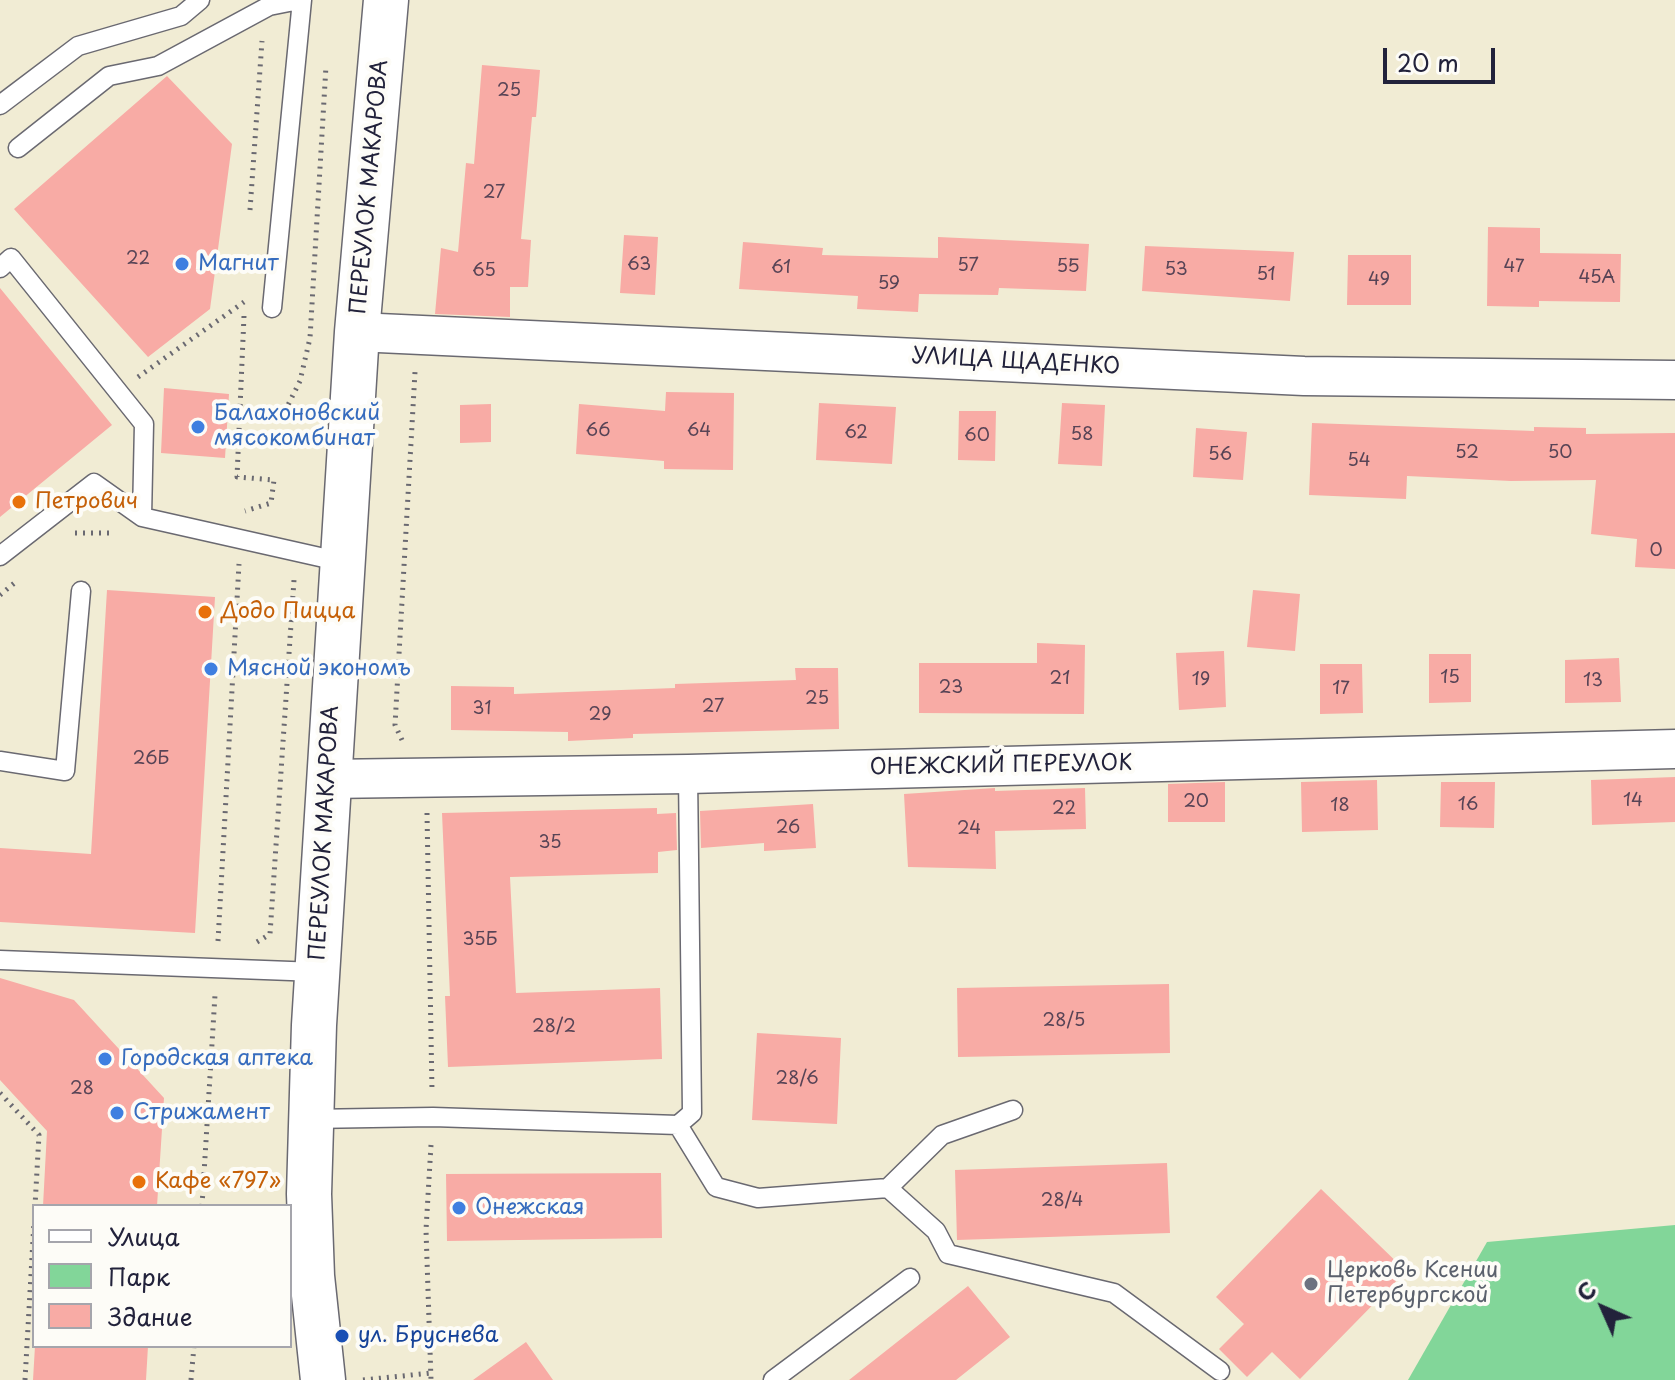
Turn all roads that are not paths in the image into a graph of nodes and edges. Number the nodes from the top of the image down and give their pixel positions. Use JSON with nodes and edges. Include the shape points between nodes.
{"nodes":[{"id":1,"x":200,"y":0,"type":"edge"},
{"id":2,"x":300,"y":0,"type":"edge"},
{"id":3,"x":386,"y":0,"type":"edge"},
{"id":4,"x":0,"y":105,"type":"edge"},
{"id":5,"x":18,"y":148,"type":"dead end"},
{"id":6,"x":0,"y":268,"type":"edge"},
{"id":7,"x":272,"y":308,"type":"dead end"},
{"id":8,"x":357,"y":332,"type":"junction"},
{"id":9,"x":1675,"y":380,"type":"edge"},
{"id":10,"x":142,"y":517,"type":"junction"},
{"id":11,"x":0,"y":556,"type":"edge"},
{"id":12,"x":342,"y":562,"type":"junction"},
{"id":13,"x":81,"y":591,"type":"dead end"},
{"id":14,"x":1675,"y":749,"type":"edge"},
{"id":15,"x":0,"y":761,"type":"edge"},
{"id":16,"x":688,"y":774,"type":"junction"},
{"id":17,"x":327,"y":779,"type":"junction"},
{"id":18,"x":0,"y":960,"type":"edge"},
{"id":19,"x":317,"y":972,"type":"junction"},
{"id":20,"x":1013,"y":1110,"type":"dead end"},
{"id":21,"x":310,"y":1119,"type":"junction"},
{"id":22,"x":678,"y":1125,"type":"junction"},
{"id":23,"x":888,"y":1188,"type":"junction"},
{"id":24,"x":910,"y":1278,"type":"dead end"},
{"id":25,"x":1220,"y":1371,"type":"dead end"},
{"id":26,"x":323,"y":1380,"type":"edge"},
{"id":27,"x":773,"y":1380,"type":"edge"}],
"edges":[{"from":1,"to":4,"type":"lane","via":[[181,16],[78,46]]},
{"from":2,"to":5,"type":"lane","via":[[269,6],[158,66],[109,76]]},
{"from":2,"to":7,"type":"lane"},
{"from":3,"to":8,"type":"main road","name":"ПЕРЕУЛОК МАКАРОВА"},
{"from":6,"to":10,"type":"lane","via":[[11,258],[144,424]]},
{"from":8,"to":9,"type":"street","name":"УЛИЦА ЩАДЕНКО","via":[[1304,376]]},
{"from":8,"to":12,"type":"main road","name":"ПЕРЕУЛОК МАКАРОВА"},
{"from":10,"to":11,"type":"lane","via":[[94,483]]},
{"from":10,"to":12,"type":"lane"},
{"from":12,"to":17,"type":"main road","name":"ПЕРЕУЛОК МАКАРОВА"},
{"from":13,"to":15,"type":"lane","via":[[65,771]]},
{"from":14,"to":16,"type":"street","name":"ОНЕЖСКИЙ ПЕРЕУЛОК"},
{"from":16,"to":17,"type":"street","name":"ОНЕЖСКИЙ ПЕРЕУЛОК"},
{"from":16,"to":22,"type":"lane","via":[[692,1113]]},
{"from":17,"to":19,"type":"main road","name":"ПЕРЕУЛОК МАКАРОВА"},
{"from":18,"to":19,"type":"lane"},
{"from":19,"to":21,"type":"main road","name":"ПЕРЕУЛОК МАКАРОВА"},
{"from":20,"to":23,"type":"lane","via":[[942,1135]]},
{"from":21,"to":22,"type":"lane","via":[[433,1117]]},
{"from":21,"to":26,"type":"main road","name":"ПЕРЕУЛОК МАКАРОВА","via":[[312,1276]]},
{"from":22,"to":23,"type":"lane","via":[[716,1187],[758,1198]]},
{"from":23,"to":25,"type":"lane","via":[[936,1231],[948,1254],[1114,1293]]},
{"from":24,"to":27,"type":"lane"}]}
